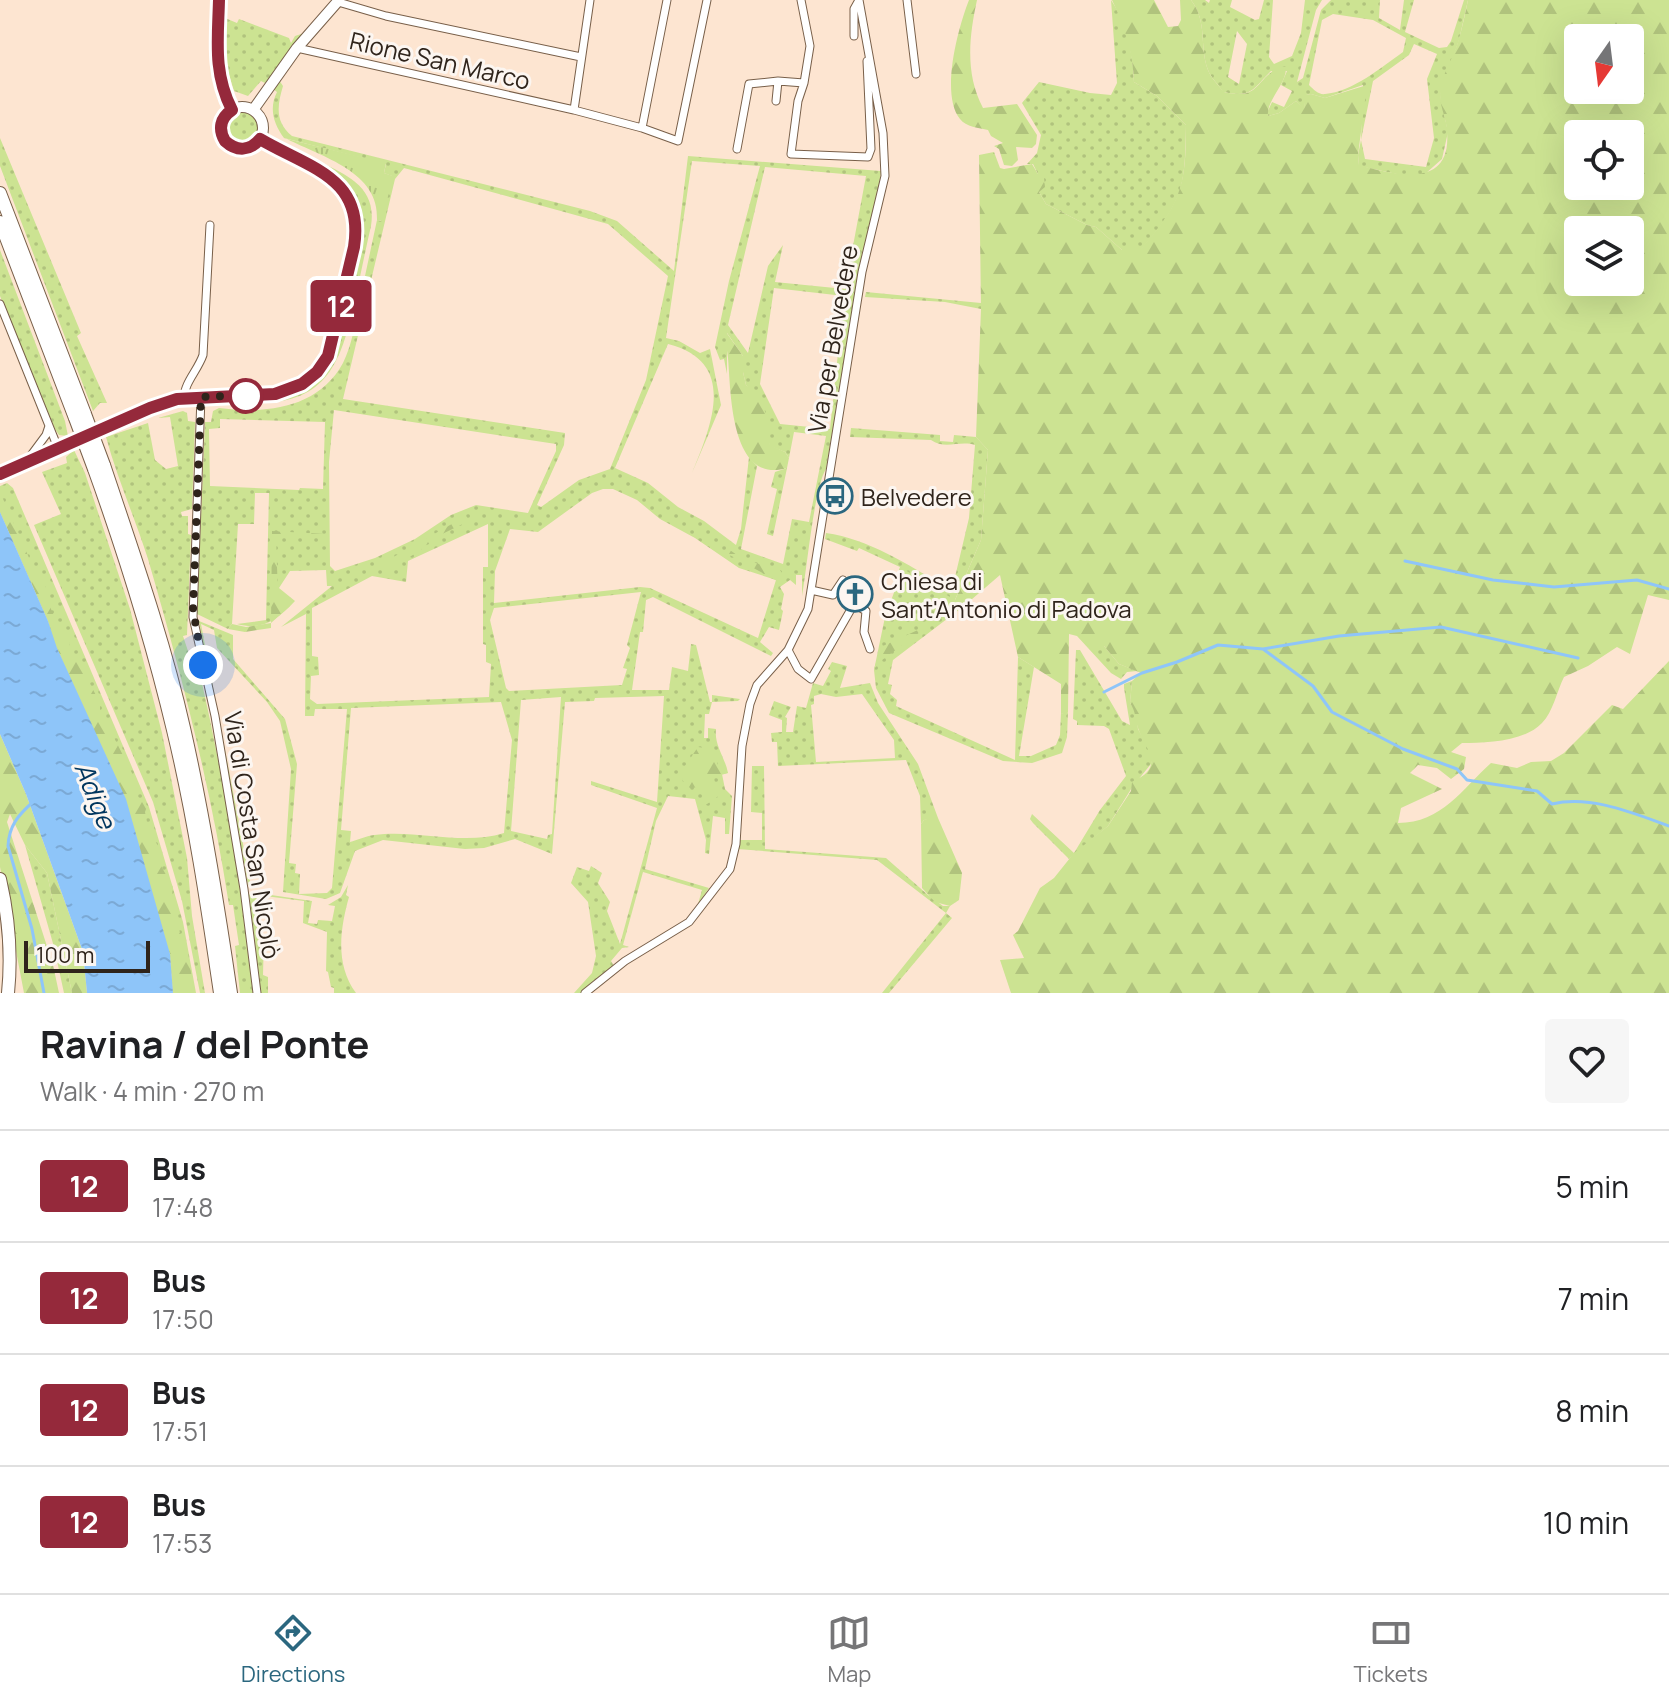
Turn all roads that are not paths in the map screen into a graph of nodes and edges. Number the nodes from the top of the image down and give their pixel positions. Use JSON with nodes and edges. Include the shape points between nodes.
{"nodes":[{"id":1,"x":219,"y":0,"type":"edge"},
{"id":2,"x":590,"y":0,"type":"edge"},
{"id":3,"x":667,"y":0,"type":"edge"},
{"id":4,"x":707,"y":0,"type":"edge"},
{"id":5,"x":801,"y":0,"type":"edge"},
{"id":6,"x":859,"y":0,"type":"edge"},
{"id":7,"x":907,"y":0,"type":"edge"},
{"id":8,"x":339,"y":1,"type":"edge"},
{"id":9,"x":866,"y":32,"type":"junction"},
{"id":10,"x":854,"y":36,"type":"dead end"},
{"id":11,"x":297,"y":48,"type":"junction"},
{"id":12,"x":581,"y":57,"type":"junction"},
{"id":13,"x":916,"y":74,"type":"dead end"},
{"id":14,"x":778,"y":81,"type":"junction"},
{"id":15,"x":804,"y":83,"type":"junction"},
{"id":16,"x":776,"y":101,"type":"dead end"},
{"id":17,"x":232,"y":110,"type":"junction"},
{"id":18,"x":253,"y":110,"type":"junction"},
{"id":19,"x":574,"y":110,"type":"junction"},
{"id":20,"x":642,"y":128,"type":"junction"},
{"id":21,"x":260,"y":139,"type":"junction"},
{"id":22,"x":737,"y":149,"type":"dead end"},
{"id":23,"x":0,"y":193,"type":"edge"},
{"id":24,"x":0,"y":222,"type":"edge"},
{"id":25,"x":210,"y":225,"type":"dead end"},
{"id":26,"x":0,"y":304,"type":"edge"},
{"id":27,"x":201,"y":397,"type":"junction"},
{"id":28,"x":184,"y":398,"type":"junction"},
{"id":29,"x":80,"y":416,"type":"junction"},
{"id":30,"x":49,"y":423,"type":"junction"},
{"id":31,"x":58,"y":448,"type":"junction"},
{"id":32,"x":26,"y":462,"type":"junction"},
{"id":33,"x":99,"y":467,"type":"junction"},
{"id":34,"x":11,"y":469,"type":"dead end"},
{"id":35,"x":843,"y":580,"type":"dead end"},
{"id":36,"x":811,"y":590,"type":"junction"},
{"id":37,"x":870,"y":649,"type":"dead end"},
{"id":38,"x":788,"y":650,"type":"junction"},
{"id":39,"x":0,"y":879,"type":"edge"},
{"id":40,"x":0,"y":919,"type":"edge"},
{"id":41,"x":0,"y":987,"type":"edge"},
{"id":42,"x":8,"y":993,"type":"edge"},
{"id":43,"x":220,"y":993,"type":"edge"},
{"id":44,"x":231,"y":993,"type":"edge"},
{"id":45,"x":257,"y":993,"type":"edge"},
{"id":46,"x":585,"y":993,"type":"edge"}],
"edges":[{"from":1,"to":17,"type":"street","via":[[218,71]]},
{"from":2,"to":12,"type":"street"},
{"from":3,"to":20,"type":"street"},
{"from":4,"to":20,"type":"street","name":"Rione San Marco","via":[[680,138]]},
{"from":5,"to":15,"type":"street","name":"Via per Belvedere","via":[[810,46]]},
{"from":6,"to":9,"type":"street","name":"Via per Belvedere"},
{"from":6,"to":10,"type":"street"},
{"from":7,"to":13,"type":"street"},
{"from":8,"to":11,"type":"street"},
{"from":8,"to":12,"type":"street","name":"Rione San Marco","via":[[386,16]]},
{"from":9,"to":15,"type":"street","name":"Via per Belvedere","via":[[868,157],[791,154]]},
{"from":9,"to":36,"type":"street","name":"Via per Belvedere","via":[[886,174],[860,282]]},
{"from":11,"to":18,"type":"street"},
{"from":11,"to":19,"type":"street","name":"Rione San Marco"},
{"from":12,"to":19,"type":"street"},
{"from":14,"to":15,"type":"street"},
{"from":14,"to":16,"type":"street"},
{"from":14,"to":22,"type":"street","via":[[749,84]]},
{"from":17,"to":18,"type":"street"},
{"from":17,"to":21,"type":"street","via":[[221,124],[225,141],[245,149]]},
{"from":18,"to":21,"type":"street","via":[[263,126]]},
{"from":19,"to":20,"type":"street","name":"Rione San Marco"},
{"from":21,"to":27,"type":"street","via":[[325,173],[345,192],[354,211],[356,233],[336,330],[322,365],[294,389]]},
{"from":23,"to":29,"type":"highway"},
{"from":24,"to":29,"type":"highway"},
{"from":25,"to":28,"type":"street","via":[[203,355]]},
{"from":26,"to":30,"type":"street"},
{"from":27,"to":28,"type":"street"},
{"from":27,"to":45,"type":"street","name":"Via di Costa San Nicolò","via":[[193,610],[244,889]]},
{"from":28,"to":31,"type":"street"},
{"from":29,"to":33,"type":"highway","bridge":true},
{"from":30,"to":31,"type":"street"},
{"from":30,"to":32,"type":"street"},
{"from":31,"to":32,"type":"street"},
{"from":32,"to":34,"type":"street"},
{"from":33,"to":43,"type":"highway","via":[[174,731]]},
{"from":33,"to":44,"type":"highway","via":[[149,598],[184,726]]},
{"from":35,"to":36,"type":"street","via":[[833,595]]},
{"from":36,"to":38,"type":"street","name":"Via per Belvedere"},
{"from":37,"to":38,"type":"street","via":[[864,632],[866,611],[854,604],[811,679]]},
{"from":38,"to":46,"type":"street","name":"Via per Belvedere","via":[[757,685],[749,707],[730,869],[689,922]]},
{"from":39,"to":42,"type":"highway","via":[[10,944]]},
{"from":40,"to":41,"type":"highway"}]}
